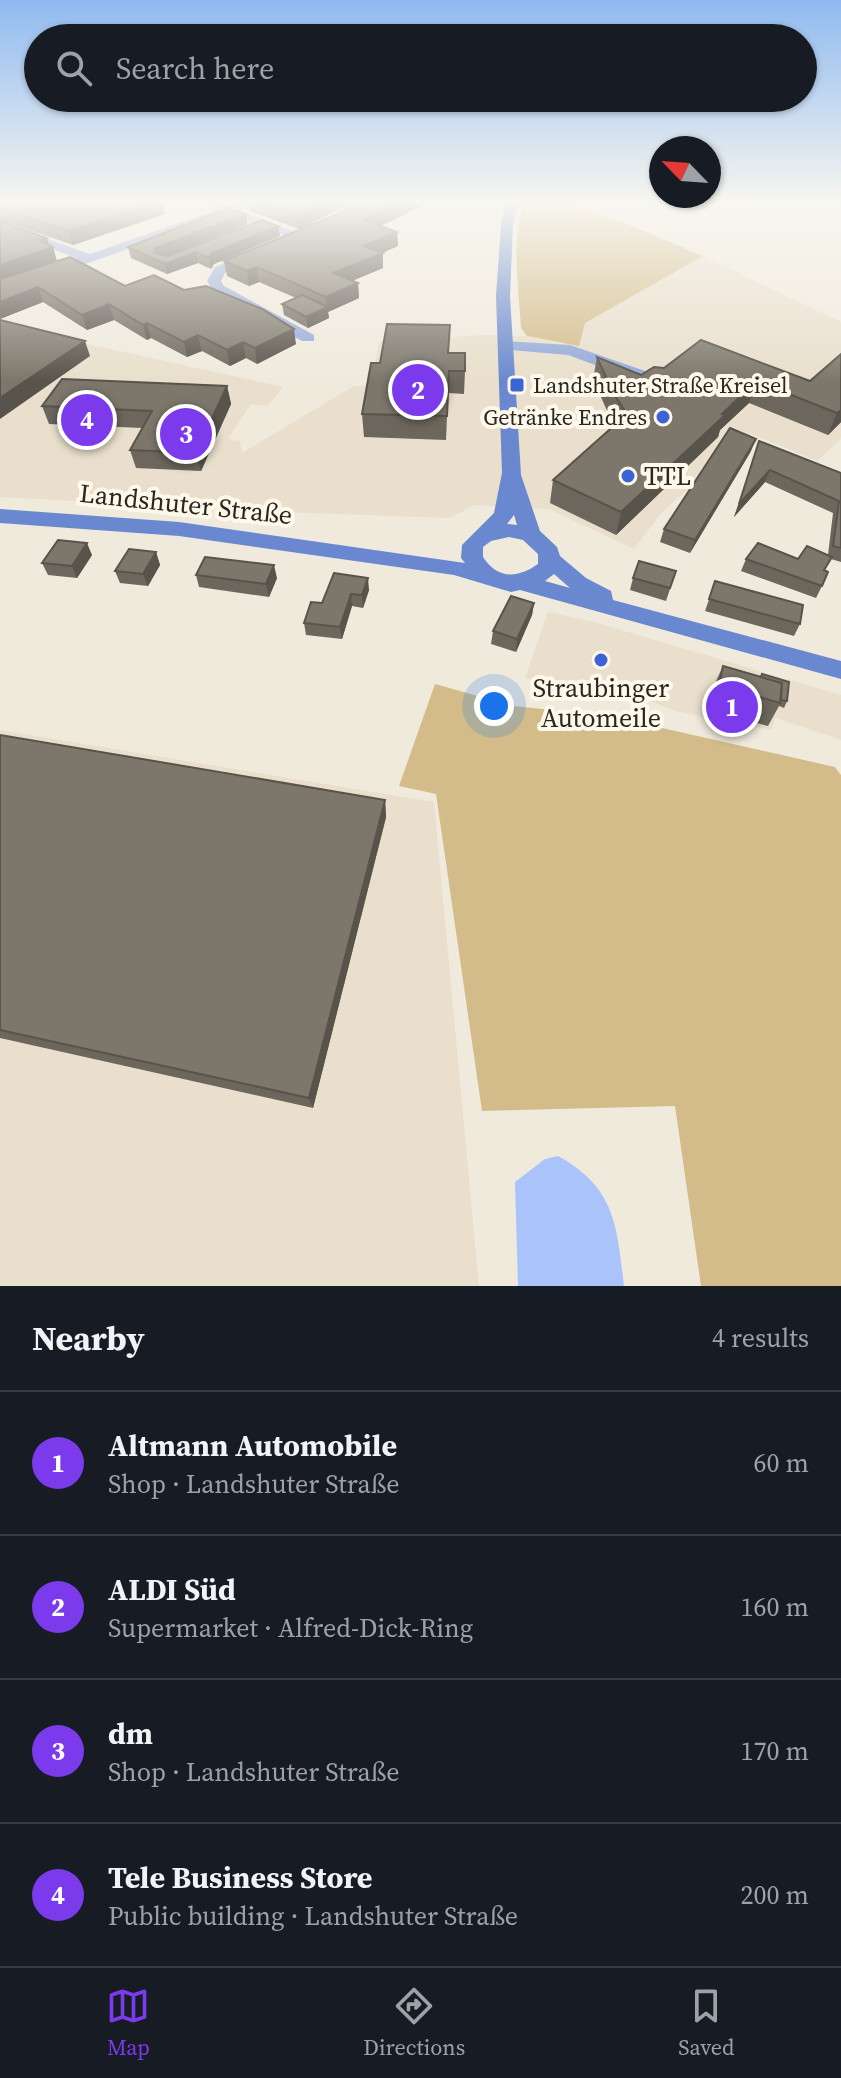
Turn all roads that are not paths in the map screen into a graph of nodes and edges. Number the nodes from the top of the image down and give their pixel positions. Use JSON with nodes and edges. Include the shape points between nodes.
{"nodes":[{"id":1,"x":81,"y":261,"type":"edge"},
{"id":2,"x":241,"y":261,"type":"edge"},
{"id":3,"x":505,"y":261,"type":"edge"},
{"id":4,"x":0,"y":290,"type":"edge"},
{"id":5,"x":308,"y":338,"type":"dead end"},
{"id":6,"x":504,"y":346,"type":"junction"},
{"id":7,"x":657,"y":382,"type":"edge"},
{"id":8,"x":512,"y":473,"type":"junction"},
{"id":9,"x":0,"y":516,"type":"edge"},
{"id":10,"x":530,"y":534,"type":"junction"},
{"id":11,"x":482,"y":538,"type":"junction"},
{"id":12,"x":366,"y":555,"type":"junction"},
{"id":13,"x":550,"y":559,"type":"junction"},
{"id":14,"x":484,"y":575,"type":"junction"},
{"id":15,"x":522,"y":583,"type":"junction"},
{"id":16,"x":671,"y":621,"type":"junction"},
{"id":17,"x":841,"y":670,"type":"edge"}],
"edges":[{"from":1,"to":4,"type":"street"},
{"from":2,"to":5,"type":"street","via":[[220,270],[214,281],[227,294]]},
{"from":3,"to":6,"type":"main road"},
{"from":6,"to":7,"type":"street","via":[[590,355]]},
{"from":6,"to":8,"type":"main road"},
{"from":8,"to":10,"type":"main road"},
{"from":8,"to":11,"type":"main road","via":[[504,514]]},
{"from":9,"to":12,"type":"main road","name":"Landshuter Straße","via":[[179,529]]},
{"from":10,"to":11,"type":"main road","via":[[509,530]]},
{"from":10,"to":13,"type":"main road","via":[[545,545]]},
{"from":11,"to":12,"type":"main road","name":"Landshuter Straße","via":[[449,552]]},
{"from":11,"to":14,"type":"main road","via":[[471,560]]},
{"from":12,"to":14,"type":"main road","name":"Landshuter Straße"},
{"from":13,"to":15,"type":"main road","via":[[542,574]]},
{"from":13,"to":16,"type":"main road","via":[[597,595]]},
{"from":14,"to":15,"type":"main road"},
{"from":15,"to":16,"type":"main road"},
{"from":16,"to":17,"type":"main road"}]}
